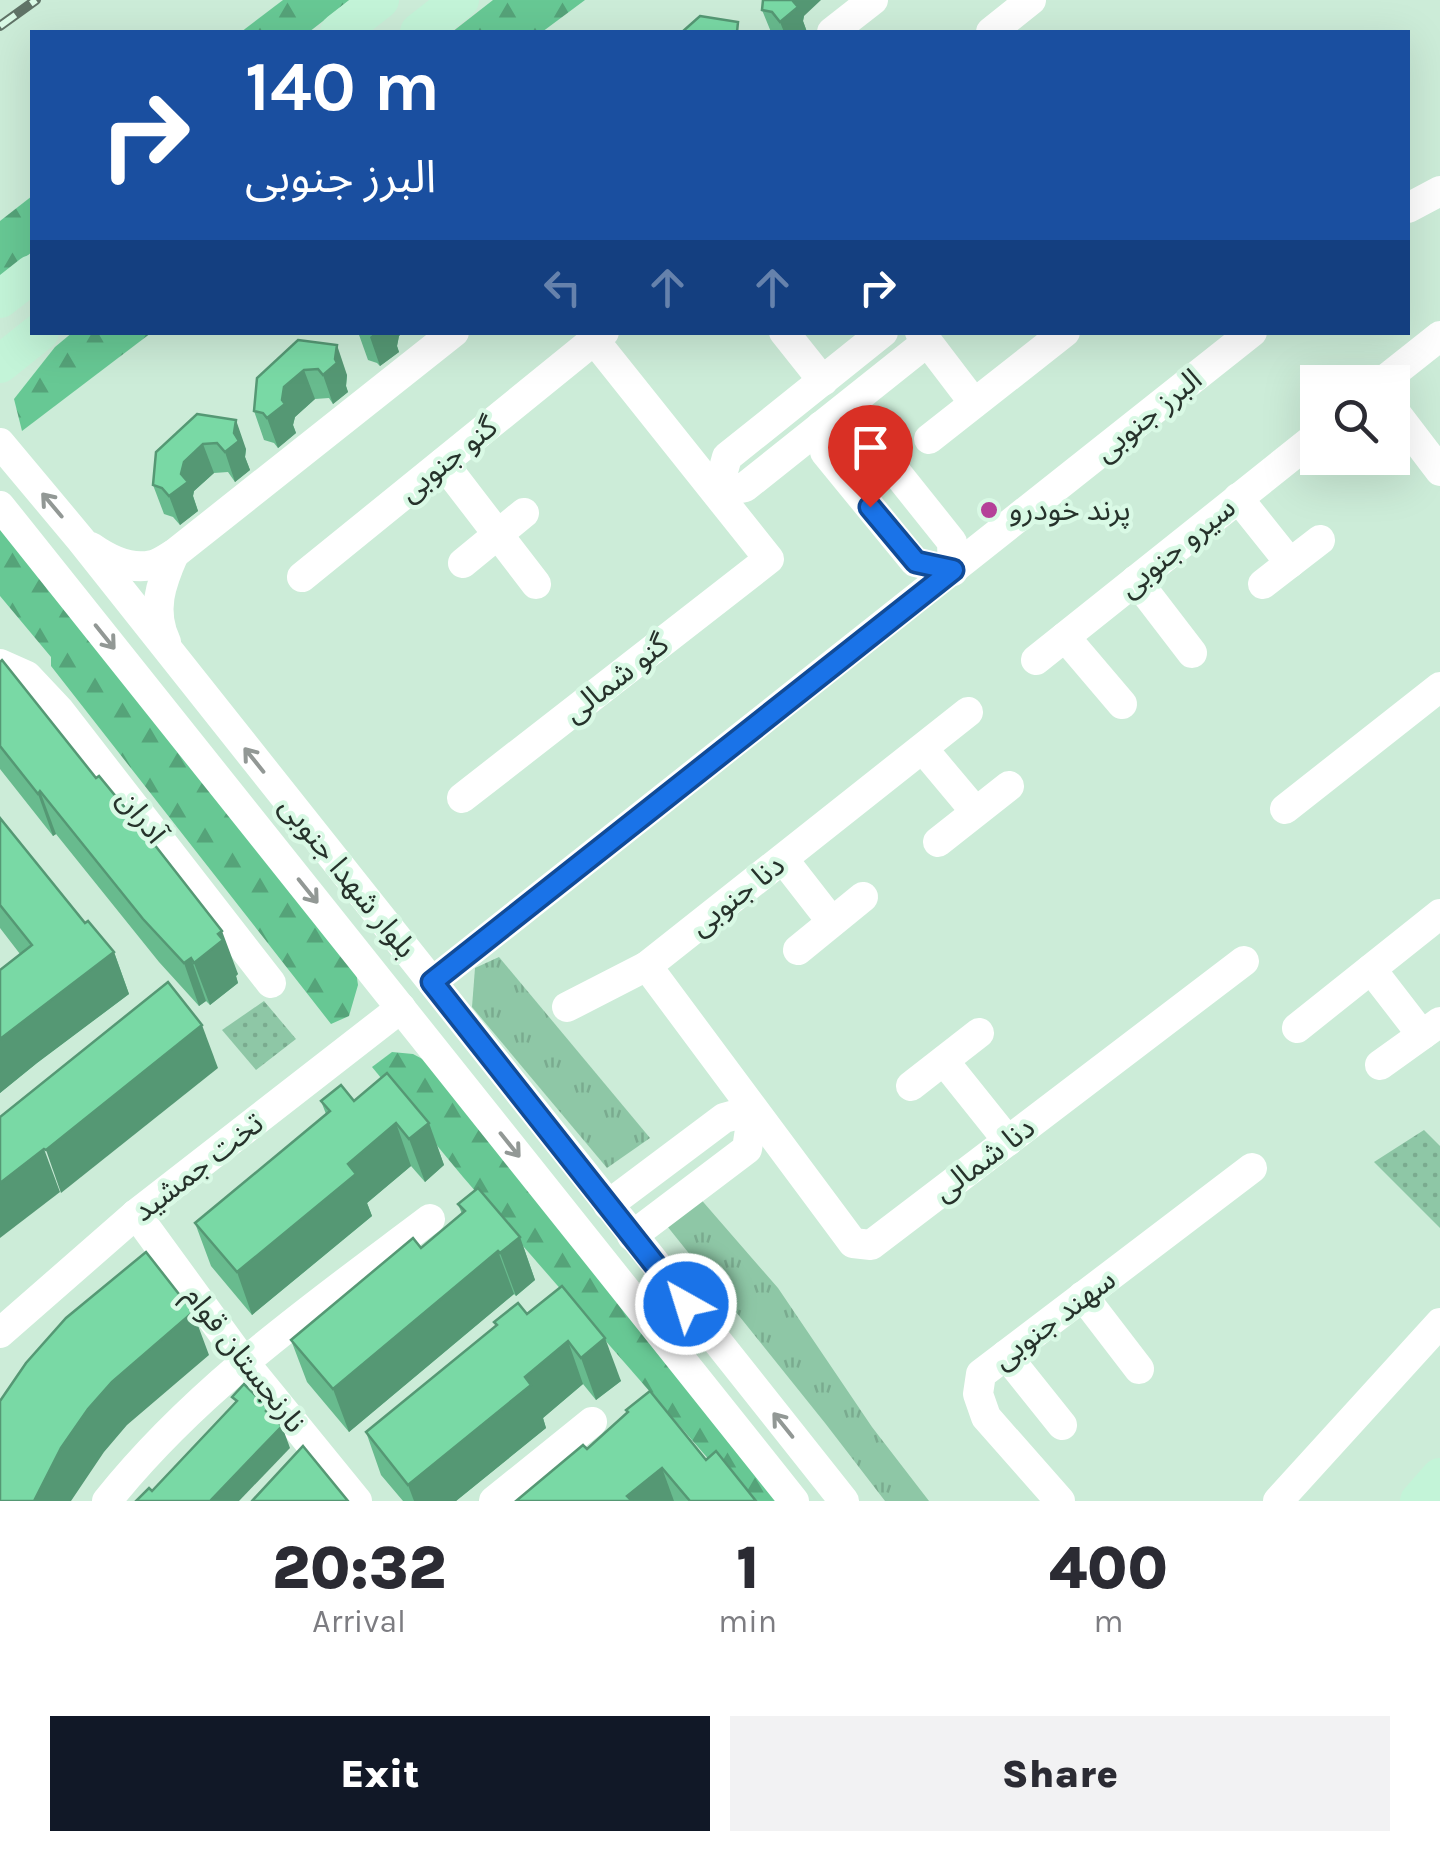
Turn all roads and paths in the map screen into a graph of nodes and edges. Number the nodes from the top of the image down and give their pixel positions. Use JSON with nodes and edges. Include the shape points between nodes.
{"nodes":[{"id":1,"x":380,"y":0,"type":"edge"},
{"id":2,"x":460,"y":0,"type":"edge"},
{"id":3,"x":873,"y":0,"type":"edge"},
{"id":4,"x":1031,"y":0,"type":"edge"},
{"id":5,"x":342,"y":30,"type":"edge"},
{"id":6,"x":422,"y":30,"type":"edge"},
{"id":7,"x":835,"y":30,"type":"edge"},
{"id":8,"x":993,"y":30,"type":"edge"},
{"id":9,"x":1440,"y":191,"type":"edge"},
{"id":10,"x":1410,"y":207,"type":"edge"},
{"id":11,"x":30,"y":276,"type":"edge"},
{"id":12,"x":0,"y":300,"type":"edge"},
{"id":13,"x":36,"y":335,"type":"edge"},
{"id":14,"x":450,"y":335,"type":"edge"},
{"id":15,"x":786,"y":335,"type":"edge"},
{"id":16,"x":879,"y":335,"type":"edge"},
{"id":17,"x":1061,"y":335,"type":"edge"},
{"id":18,"x":1248,"y":335,"type":"edge"},
{"id":19,"x":599,"y":336,"type":"edge"},
{"id":20,"x":1440,"y":336,"type":"edge"},
{"id":21,"x":924,"y":337,"type":"edge"},
{"id":22,"x":0,"y":364,"type":"edge"},
{"id":23,"x":1403,"y":365,"type":"edge"},
{"id":24,"x":822,"y":381,"type":"junction"},
{"id":25,"x":974,"y":404,"type":"junction"},
{"id":26,"x":821,"y":426,"type":"junction"},
{"id":27,"x":1410,"y":432,"type":"edge"},
{"id":28,"x":928,"y":439,"type":"dead end"},
{"id":29,"x":0,"y":444,"type":"edge"},
{"id":30,"x":1300,"y":448,"type":"edge"},
{"id":31,"x":443,"y":464,"type":"junction"},
{"id":32,"x":1440,"y":471,"type":"edge"},
{"id":33,"x":716,"y":493,"type":"junction"},
{"id":34,"x":1238,"y":498,"type":"junction"},
{"id":35,"x":0,"y":506,"type":"edge"},
{"id":36,"x":524,"y":513,"type":"dead end"},
{"id":37,"x":498,"y":535,"type":"junction"},
{"id":38,"x":81,"y":540,"type":"junction"},
{"id":39,"x":1320,"y":540,"type":"dead end"},
{"id":40,"x":174,"y":554,"type":"junction"},
{"id":41,"x":769,"y":559,"type":"joint"},
{"id":42,"x":463,"y":563,"type":"dead end"},
{"id":43,"x":1290,"y":563,"type":"junction"},
{"id":44,"x":953,"y":570,"type":"junction"},
{"id":45,"x":302,"y":577,"type":"dead end"},
{"id":46,"x":1136,"y":580,"type":"junction"},
{"id":47,"x":536,"y":584,"type":"dead end"},
{"id":48,"x":1263,"y":584,"type":"dead end"},
{"id":49,"x":1065,"y":637,"type":"junction"},
{"id":50,"x":1192,"y":653,"type":"dead end"},
{"id":51,"x":1036,"y":660,"type":"dead end"},
{"id":52,"x":175,"y":661,"type":"junction"},
{"id":53,"x":0,"y":664,"type":"edge"},
{"id":54,"x":1440,"y":687,"type":"edge"},
{"id":55,"x":1122,"y":704,"type":"dead end"},
{"id":56,"x":968,"y":712,"type":"dead end"},
{"id":57,"x":923,"y":749,"type":"junction"},
{"id":58,"x":1009,"y":786,"type":"dead end"},
{"id":59,"x":462,"y":798,"type":"dead end"},
{"id":60,"x":1284,"y":809,"type":"dead end"},
{"id":61,"x":976,"y":811,"type":"junction"},
{"id":62,"x":938,"y":842,"type":"dead end"},
{"id":63,"x":783,"y":858,"type":"junction"},
{"id":64,"x":864,"y":897,"type":"dead end"},
{"id":65,"x":1440,"y":914,"type":"edge"},
{"id":66,"x":832,"y":922,"type":"junction"},
{"id":67,"x":798,"y":950,"type":"dead end"},
{"id":68,"x":1244,"y":960,"type":"dead end"},
{"id":69,"x":647,"y":966,"type":"junction"},
{"id":70,"x":1371,"y":969,"type":"junction"},
{"id":71,"x":432,"y":982,"type":"junction"},
{"id":72,"x":271,"y":983,"type":"dead end"},
{"id":73,"x":567,"y":1007,"type":"dead end"},
{"id":74,"x":401,"y":1008,"type":"junction"},
{"id":75,"x":1298,"y":1028,"type":"dead end"},
{"id":76,"x":1431,"y":1029,"type":"edge"},
{"id":77,"x":978,"y":1033,"type":"dead end"},
{"id":78,"x":944,"y":1061,"type":"junction"},
{"id":79,"x":1380,"y":1065,"type":"dead end"},
{"id":80,"x":911,"y":1086,"type":"dead end"},
{"id":81,"x":754,"y":1110,"type":"junction"},
{"id":82,"x":1008,"y":1141,"type":"junction"},
{"id":83,"x":1252,"y":1168,"type":"dead end"},
{"id":84,"x":608,"y":1205,"type":"junction"},
{"id":85,"x":136,"y":1214,"type":"junction"},
{"id":86,"x":430,"y":1219,"type":"dead end"},
{"id":87,"x":632,"y":1236,"type":"junction"},
{"id":88,"x":1083,"y":1296,"type":"junction"},
{"id":89,"x":1440,"y":1322,"type":"edge"},
{"id":90,"x":0,"y":1333,"type":"edge"},
{"id":91,"x":1006,"y":1355,"type":"junction"},
{"id":92,"x":244,"y":1361,"type":"junction"},
{"id":93,"x":1139,"y":1369,"type":"dead end"},
{"id":94,"x":592,"y":1422,"type":"dead end"},
{"id":95,"x":1062,"y":1425,"type":"dead end"},
{"id":96,"x":1440,"y":1477,"type":"edge"},
{"id":97,"x":108,"y":1501,"type":"edge"},
{"id":98,"x":358,"y":1501,"type":"edge"},
{"id":99,"x":494,"y":1501,"type":"edge"},
{"id":100,"x":794,"y":1501,"type":"edge"},
{"id":101,"x":844,"y":1501,"type":"edge"},
{"id":102,"x":1060,"y":1501,"type":"edge"},
{"id":103,"x":1278,"y":1501,"type":"edge"},
{"id":104,"x":1418,"y":1501,"type":"edge"}],
"edges":[{"from":1,"to":5,"type":"main road"},
{"from":2,"to":6,"type":"main road"},
{"from":3,"to":7,"type":"street"},
{"from":4,"to":8,"type":"street"},
{"from":9,"to":10,"type":"street"},
{"from":11,"to":12,"type":"main road"},
{"from":13,"to":22,"type":"main road"},
{"from":14,"to":40,"type":"street"},
{"from":15,"to":24,"type":"street"},
{"from":16,"to":24,"type":"street"},
{"from":17,"to":25,"type":"street"},
{"from":18,"to":44,"type":"street","name":"البرز جنوبی"},
{"from":19,"to":31,"type":"street","name":"گنو جنوبی"},
{"from":19,"to":33,"type":"street","name":"گنو جنوبی"},
{"from":20,"to":23,"type":"street"},
{"from":21,"to":25,"type":"street"},
{"from":21,"to":26,"type":"street"},
{"from":24,"to":33,"type":"street","via":[[727,457]]},
{"from":25,"to":28,"type":"street"},
{"from":26,"to":33,"type":"street","via":[[745,487]]},
{"from":26,"to":44,"type":"street","via":[[825,452],[916,562]]},
{"from":26,"to":44,"type":"street","via":[[861,428],[952,542]]},
{"from":27,"to":32,"type":"street"},
{"from":38,"to":29,"type":"street","name":"بلوار شهدا جنوبی","one_way":true},
{"from":30,"to":34,"type":"street","name":"سیرو جنوبی"},
{"from":31,"to":37,"type":"street"},
{"from":31,"to":45,"type":"street","name":"گنو جنوبی"},
{"from":33,"to":41,"type":"street","name":"گنو جنوبی"},
{"from":34,"to":43,"type":"street"},
{"from":34,"to":46,"type":"street","name":"سیرو جنوبی"},
{"from":35,"to":74,"type":"street","name":"بلوار شهدا جنوبی","one_way":true},
{"from":36,"to":37,"type":"street"},
{"from":37,"to":42,"type":"street"},
{"from":37,"to":47,"type":"street"},
{"from":38,"to":40,"type":"street","via":[[108,559],[130,564],[153,565]]},
{"from":38,"to":52,"type":"street","name":"بلوار شهدا جنوبی"},
{"from":39,"to":43,"type":"street"},
{"from":40,"to":52,"type":"street","via":[[158,611]]},
{"from":41,"to":59,"type":"street","name":"گنو شمالی"},
{"from":43,"to":48,"type":"street"},
{"from":44,"to":71,"type":"street","name":"البرز جنوبی"},
{"from":46,"to":49,"type":"street","name":"سیرو جنوبی"},
{"from":46,"to":50,"type":"street"},
{"from":49,"to":51,"type":"street","name":"سیرو جنوبی"},
{"from":49,"to":55,"type":"street"},
{"from":71,"to":52,"type":"street","name":"بلوار شهدا جنوبی","one_way":true},
{"from":53,"to":72,"type":"street","name":"آدران","via":[[27,676],[59,710]]},
{"from":54,"to":60,"type":"street"},
{"from":56,"to":57,"type":"street","name":"دنا جنوبی"},
{"from":57,"to":61,"type":"street"},
{"from":57,"to":63,"type":"street","name":"دنا جنوبی"},
{"from":58,"to":61,"type":"street"},
{"from":61,"to":62,"type":"street"},
{"from":63,"to":66,"type":"street"},
{"from":63,"to":69,"type":"street","name":"دنا جنوبی"},
{"from":64,"to":66,"type":"street"},
{"from":65,"to":70,"type":"street"},
{"from":66,"to":67,"type":"street"},
{"from":68,"to":82,"type":"street","name":"دنا شمالی"},
{"from":69,"to":73,"type":"street","name":"دنا جنوبی"},
{"from":69,"to":81,"type":"street"},
{"from":70,"to":75,"type":"street"},
{"from":70,"to":76,"type":"street"},
{"from":71,"to":84,"type":"street","name":"بلوار شهدا جنوبی"},
{"from":74,"to":85,"type":"street","name":"تخت جمشید"},
{"from":74,"to":100,"type":"street","name":"بلوار شهدا جنوبی","one_way":true},
{"from":76,"to":79,"type":"street"},
{"from":77,"to":78,"type":"street"},
{"from":78,"to":80,"type":"street"},
{"from":78,"to":82,"type":"street"},
{"from":81,"to":82,"type":"street","name":"دنا شمالی","via":[[853,1243],[871,1246]]},
{"from":81,"to":84,"type":"street","via":[[724,1118]]},
{"from":81,"to":87,"type":"street","via":[[747,1149]]},
{"from":83,"to":88,"type":"street","name":"سهند جنوبی"},
{"from":84,"to":87,"type":"street","name":"بلوار شهدا جنوبی"},
{"from":85,"to":90,"type":"street","name":"تخت جمشید"},
{"from":85,"to":92,"type":"street","name":"نارنجستان قوام"},
{"from":86,"to":92,"type":"street"},
{"from":101,"to":87,"type":"street","name":"بلوار شهدا جنوبی","one_way":true},
{"from":88,"to":91,"type":"street","name":"سهند جنوبی"},
{"from":88,"to":93,"type":"street"},
{"from":89,"to":103,"type":"street"},
{"from":91,"to":95,"type":"street"},
{"from":91,"to":102,"type":"street","name":"سهند جنوبی","via":[[982,1374],[978,1394],[986,1417]]},
{"from":92,"to":97,"type":"street"},
{"from":92,"to":98,"type":"street","name":"نارنجستان قوام"},
{"from":94,"to":99,"type":"street"},
{"from":96,"to":104,"type":"main road"}]}
